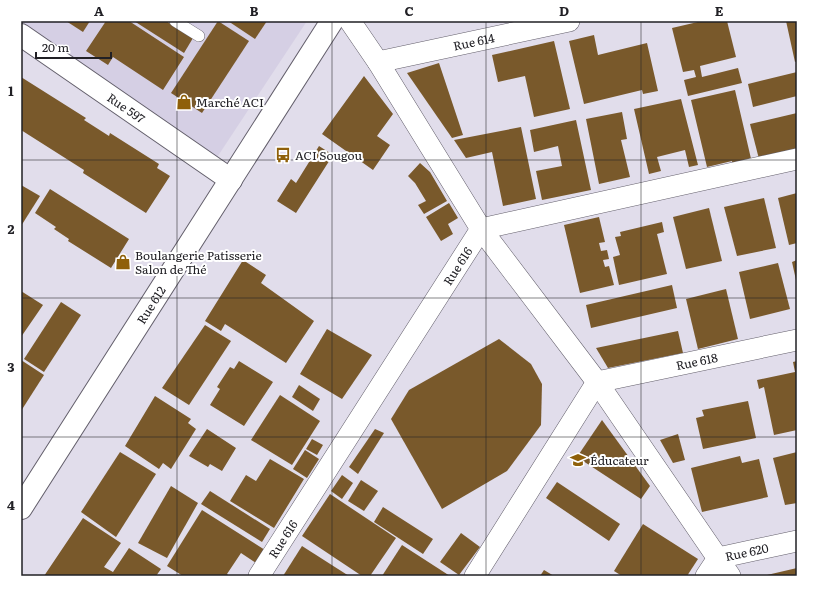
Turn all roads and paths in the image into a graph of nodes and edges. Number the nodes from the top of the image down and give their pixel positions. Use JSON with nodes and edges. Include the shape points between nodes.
{"nodes":[{"id":1,"x":175,"y":21,"type":"edge"},
{"id":2,"x":332,"y":21,"type":"edge"},
{"id":3,"x":350,"y":21,"type":"edge"},
{"id":4,"x":569,"y":21,"type":"edge"},
{"id":5,"x":199,"y":36,"type":"dead end"},
{"id":6,"x":23,"y":39,"type":"edge"},
{"id":7,"x":378,"y":62,"type":"junction"},
{"id":8,"x":797,"y":159,"type":"edge"},
{"id":9,"x":231,"y":180,"type":"junction"},
{"id":10,"x":481,"y":229,"type":"junction"},
{"id":11,"x":797,"y":340,"type":"edge"},
{"id":12,"x":597,"y":382,"type":"junction"},
{"id":13,"x":21,"y":508,"type":"edge"},
{"id":14,"x":797,"y":541,"type":"edge"},
{"id":15,"x":718,"y":558,"type":"junction"},
{"id":16,"x":259,"y":576,"type":"edge"},
{"id":17,"x":475,"y":576,"type":"edge"},
{"id":18,"x":706,"y":576,"type":"edge"},
{"id":19,"x":730,"y":576,"type":"edge"}],
"edges":[{"from":1,"to":5,"type":"lane"},
{"from":2,"to":9,"type":"street","name":"Rue 612"},
{"from":3,"to":7,"type":"street"},
{"from":4,"to":7,"type":"street","name":"Rue 614"},
{"from":6,"to":9,"type":"street","name":"Rue 597"},
{"from":7,"to":10,"type":"street"},
{"from":8,"to":10,"type":"street"},
{"from":9,"to":13,"type":"street","name":"Rue 612"},
{"from":10,"to":12,"type":"street"},
{"from":10,"to":16,"type":"street","name":"Rue 616"},
{"from":11,"to":12,"type":"street","name":"Rue 618"},
{"from":12,"to":15,"type":"street"},
{"from":12,"to":17,"type":"street"},
{"from":14,"to":15,"type":"street","name":"Rue 620"},
{"from":15,"to":18,"type":"street","name":"Rue 620"},
{"from":15,"to":19,"type":"street"}]}
